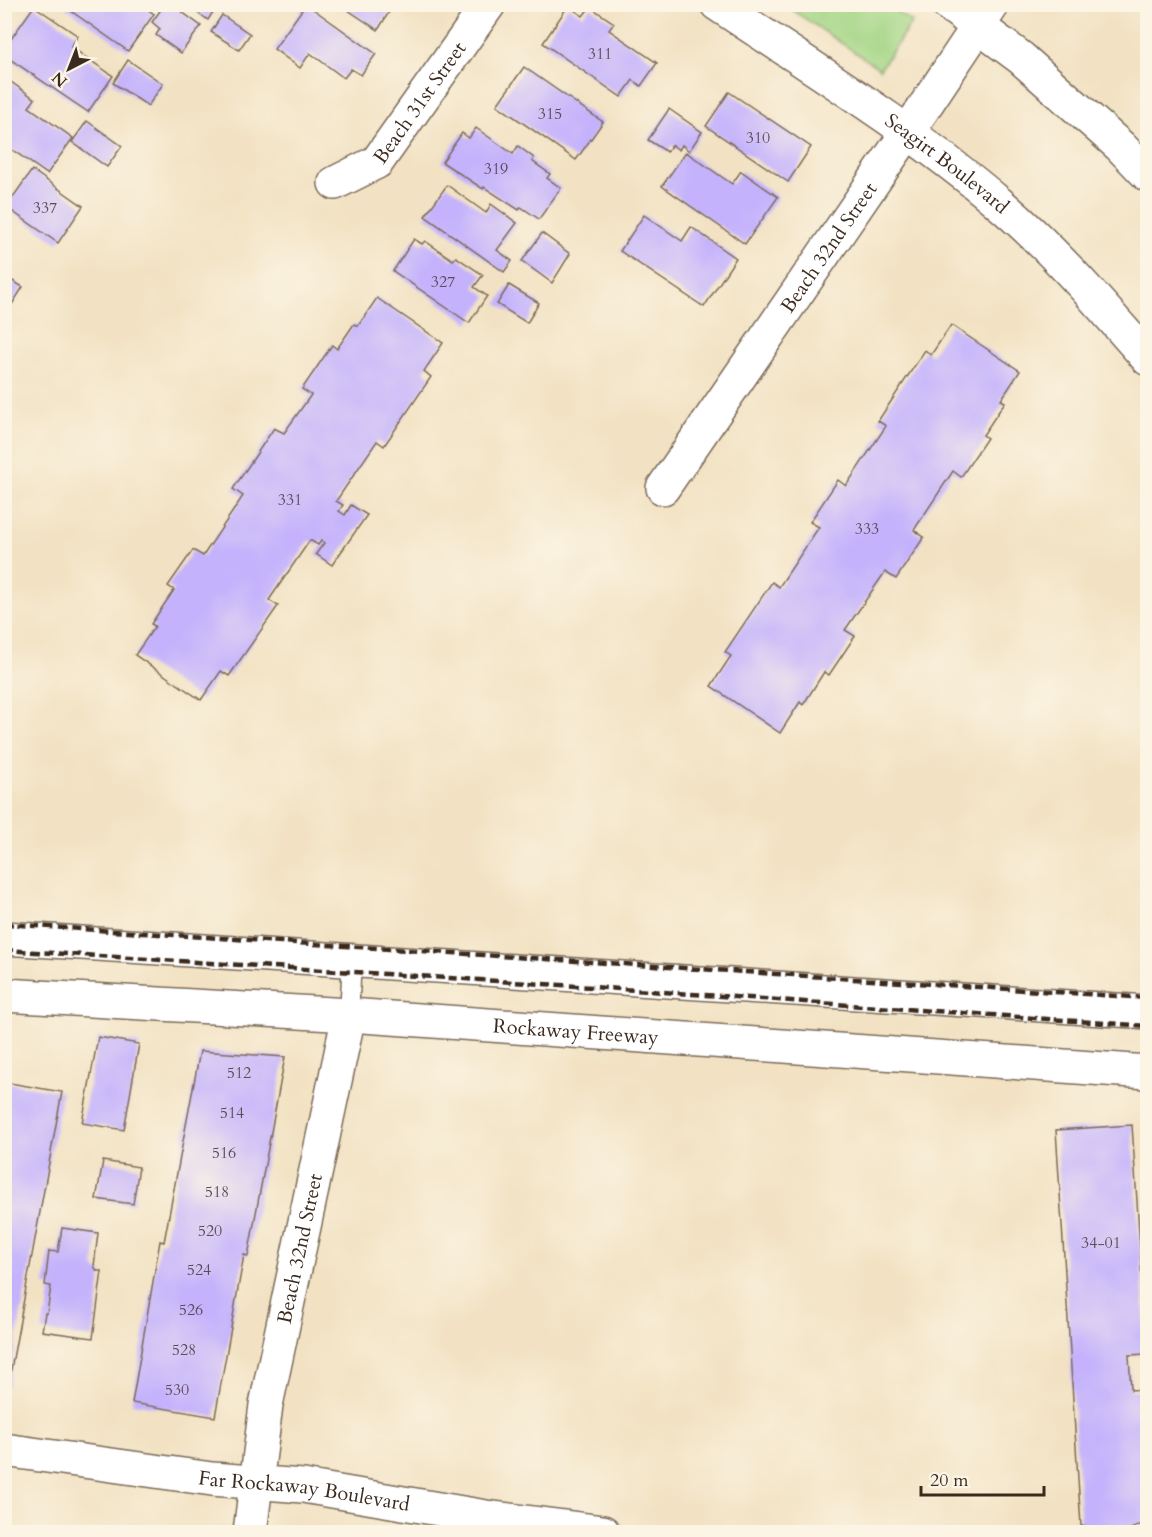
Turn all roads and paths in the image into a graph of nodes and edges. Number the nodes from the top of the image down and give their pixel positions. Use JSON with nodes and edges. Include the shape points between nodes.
{"nodes":[{"id":1,"x":489,"y":4,"type":"edge"},
{"id":2,"x":717,"y":4,"type":"edge"},
{"id":3,"x":948,"y":4,"type":"edge"},
{"id":4,"x":986,"y":16,"type":"edge"},
{"id":5,"x":907,"y":133,"type":"junction"},
{"id":6,"x":1148,"y":175,"type":"edge"},
{"id":7,"x":335,"y":183,"type":"dead end"},
{"id":8,"x":1148,"y":358,"type":"edge"},
{"id":9,"x":663,"y":488,"type":"dead end"},
{"id":10,"x":4,"y":938,"type":"edge"},
{"id":11,"x":352,"y":960,"type":"junction"},
{"id":12,"x":4,"y":995,"type":"edge"},
{"id":13,"x":1148,"y":1012,"type":"edge"},
{"id":14,"x":349,"y":1016,"type":"junction"},
{"id":15,"x":1148,"y":1072,"type":"edge"},
{"id":16,"x":4,"y":1450,"type":"edge"},
{"id":17,"x":257,"y":1482,"type":"junction"},
{"id":18,"x":250,"y":1533,"type":"edge"},
{"id":19,"x":603,"y":1533,"type":"edge"}],
"edges":[{"from":1,"to":7,"type":"street","name":"Beach 31st Street","via":[[377,162]]},
{"from":2,"to":5,"type":"street","name":"Seagirt Boulevard"},
{"from":3,"to":4,"type":"street"},
{"from":4,"to":5,"type":"street","name":"Beach 32nd Street"},
{"from":4,"to":6,"type":"street","via":[[1021,58]]},
{"from":5,"to":8,"type":"street","name":"Seagirt Boulevard","via":[[1001,204]]},
{"from":5,"to":9,"type":"street","name":"Beach 32nd Street"},
{"from":10,"to":11,"type":"street"},
{"from":11,"to":13,"type":"street"},
{"from":11,"to":14,"type":"lane"},
{"from":12,"to":14,"type":"street","name":"Rockaway Freeway"},
{"from":14,"to":15,"type":"street","name":"Rockaway Freeway"},
{"from":14,"to":17,"type":"street","name":"Beach 32nd Street","via":[[266,1405]]},
{"from":16,"to":17,"type":"street","name":"Far Rockaway Boulevard"},
{"from":17,"to":18,"type":"street","name":"Beach 32nd Street"},
{"from":17,"to":19,"type":"street","name":"Far Rockaway Boulevard"}]}
